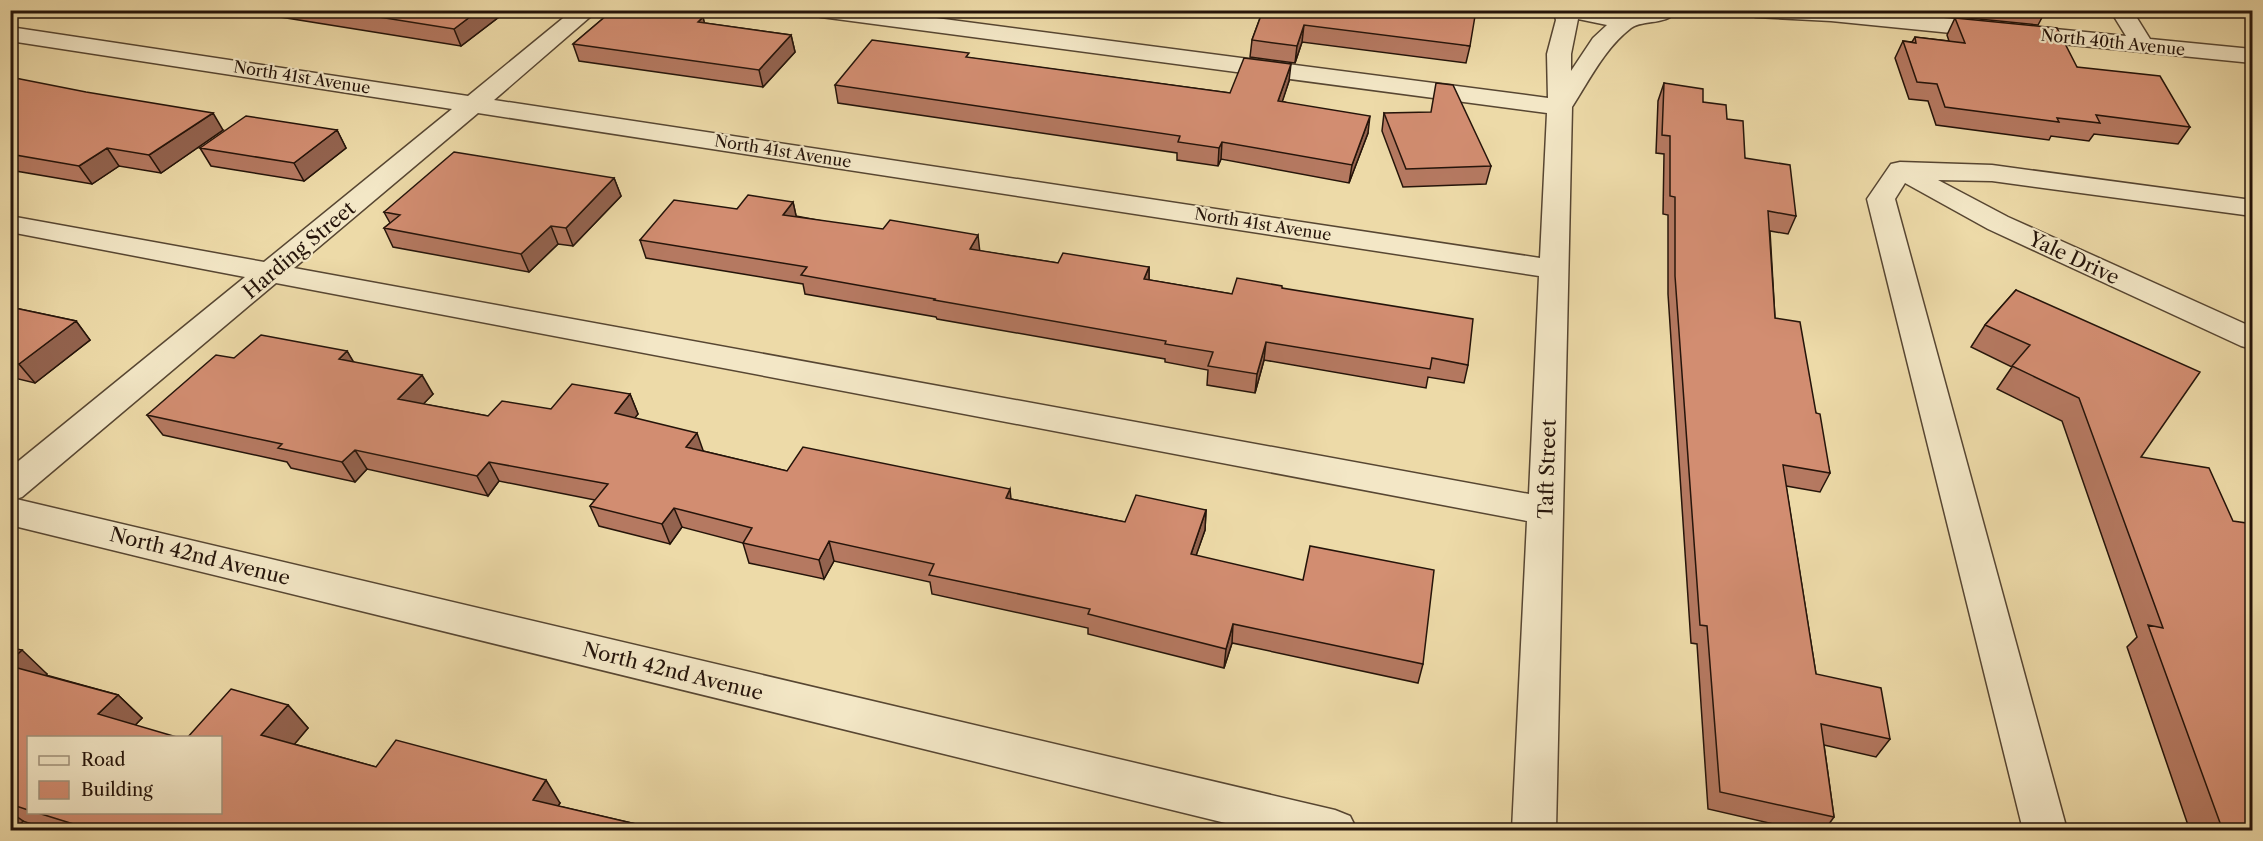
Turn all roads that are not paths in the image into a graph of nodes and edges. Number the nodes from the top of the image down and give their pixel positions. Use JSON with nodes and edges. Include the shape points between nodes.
{"nodes":[{"id":1,"x":587,"y":10,"type":"edge"},
{"id":2,"x":821,"y":10,"type":"edge"},
{"id":3,"x":1564,"y":10,"type":"edge"},
{"id":4,"x":1573,"y":10,"type":"edge"},
{"id":5,"x":1667,"y":10,"type":"edge"},
{"id":6,"x":1756,"y":10,"type":"edge"},
{"id":7,"x":2121,"y":10,"type":"edge"},
{"id":8,"x":1827,"y":12,"type":"edge"},
{"id":9,"x":1627,"y":20,"type":"junction"},
{"id":10,"x":10,"y":34,"type":"edge"},
{"id":11,"x":2142,"y":44,"type":"junction"},
{"id":12,"x":2253,"y":56,"type":"edge"},
{"id":13,"x":476,"y":104,"type":"junction"},
{"id":14,"x":1560,"y":106,"type":"junction"},
{"id":15,"x":1899,"y":170,"type":"junction"},
{"id":16,"x":2253,"y":207,"type":"edge"},
{"id":17,"x":10,"y":224,"type":"edge"},
{"id":18,"x":1555,"y":269,"type":"junction"},
{"id":19,"x":270,"y":274,"type":"junction"},
{"id":20,"x":2253,"y":339,"type":"edge"},
{"id":21,"x":10,"y":488,"type":"edge"},
{"id":22,"x":10,"y":511,"type":"edge"},
{"id":23,"x":1546,"y":511,"type":"junction"},
{"id":24,"x":1335,"y":831,"type":"edge"},
{"id":25,"x":1534,"y":831,"type":"edge"},
{"id":26,"x":2045,"y":831,"type":"edge"}],
"edges":[{"from":1,"to":13,"type":"street","name":"Harding Street"},
{"from":2,"to":14,"type":"street"},
{"from":3,"to":14,"type":"street","name":"Taft Street","via":[[1567,20],[1559,54]]},
{"from":4,"to":9,"type":"street"},
{"from":5,"to":9,"type":"street"},
{"from":6,"to":8,"type":"street","name":"North 40th Avenue"},
{"from":7,"to":11,"type":"street"},
{"from":8,"to":11,"type":"street","name":"North 40th Avenue"},
{"from":9,"to":14,"type":"street","via":[[1601,44]]},
{"from":10,"to":13,"type":"street","name":"North 41st Avenue"},
{"from":11,"to":12,"type":"street","name":"North 40th Avenue"},
{"from":13,"to":18,"type":"street","name":"North 41st Avenue"},
{"from":13,"to":19,"type":"street","name":"Harding Street"},
{"from":14,"to":18,"type":"street","name":"Taft Street"},
{"from":15,"to":16,"type":"street","via":[[1992,173]]},
{"from":15,"to":20,"type":"street","name":"Yale Drive","via":[[1998,223]]},
{"from":15,"to":26,"type":"street","via":[[1881,199]]},
{"from":17,"to":19,"type":"street"},
{"from":18,"to":23,"type":"street","name":"Taft Street"},
{"from":19,"to":21,"type":"street","name":"Harding Street"},
{"from":19,"to":23,"type":"street"},
{"from":22,"to":24,"type":"street","name":"North 42nd Avenue"},
{"from":23,"to":25,"type":"street","name":"Taft Street"}]}
